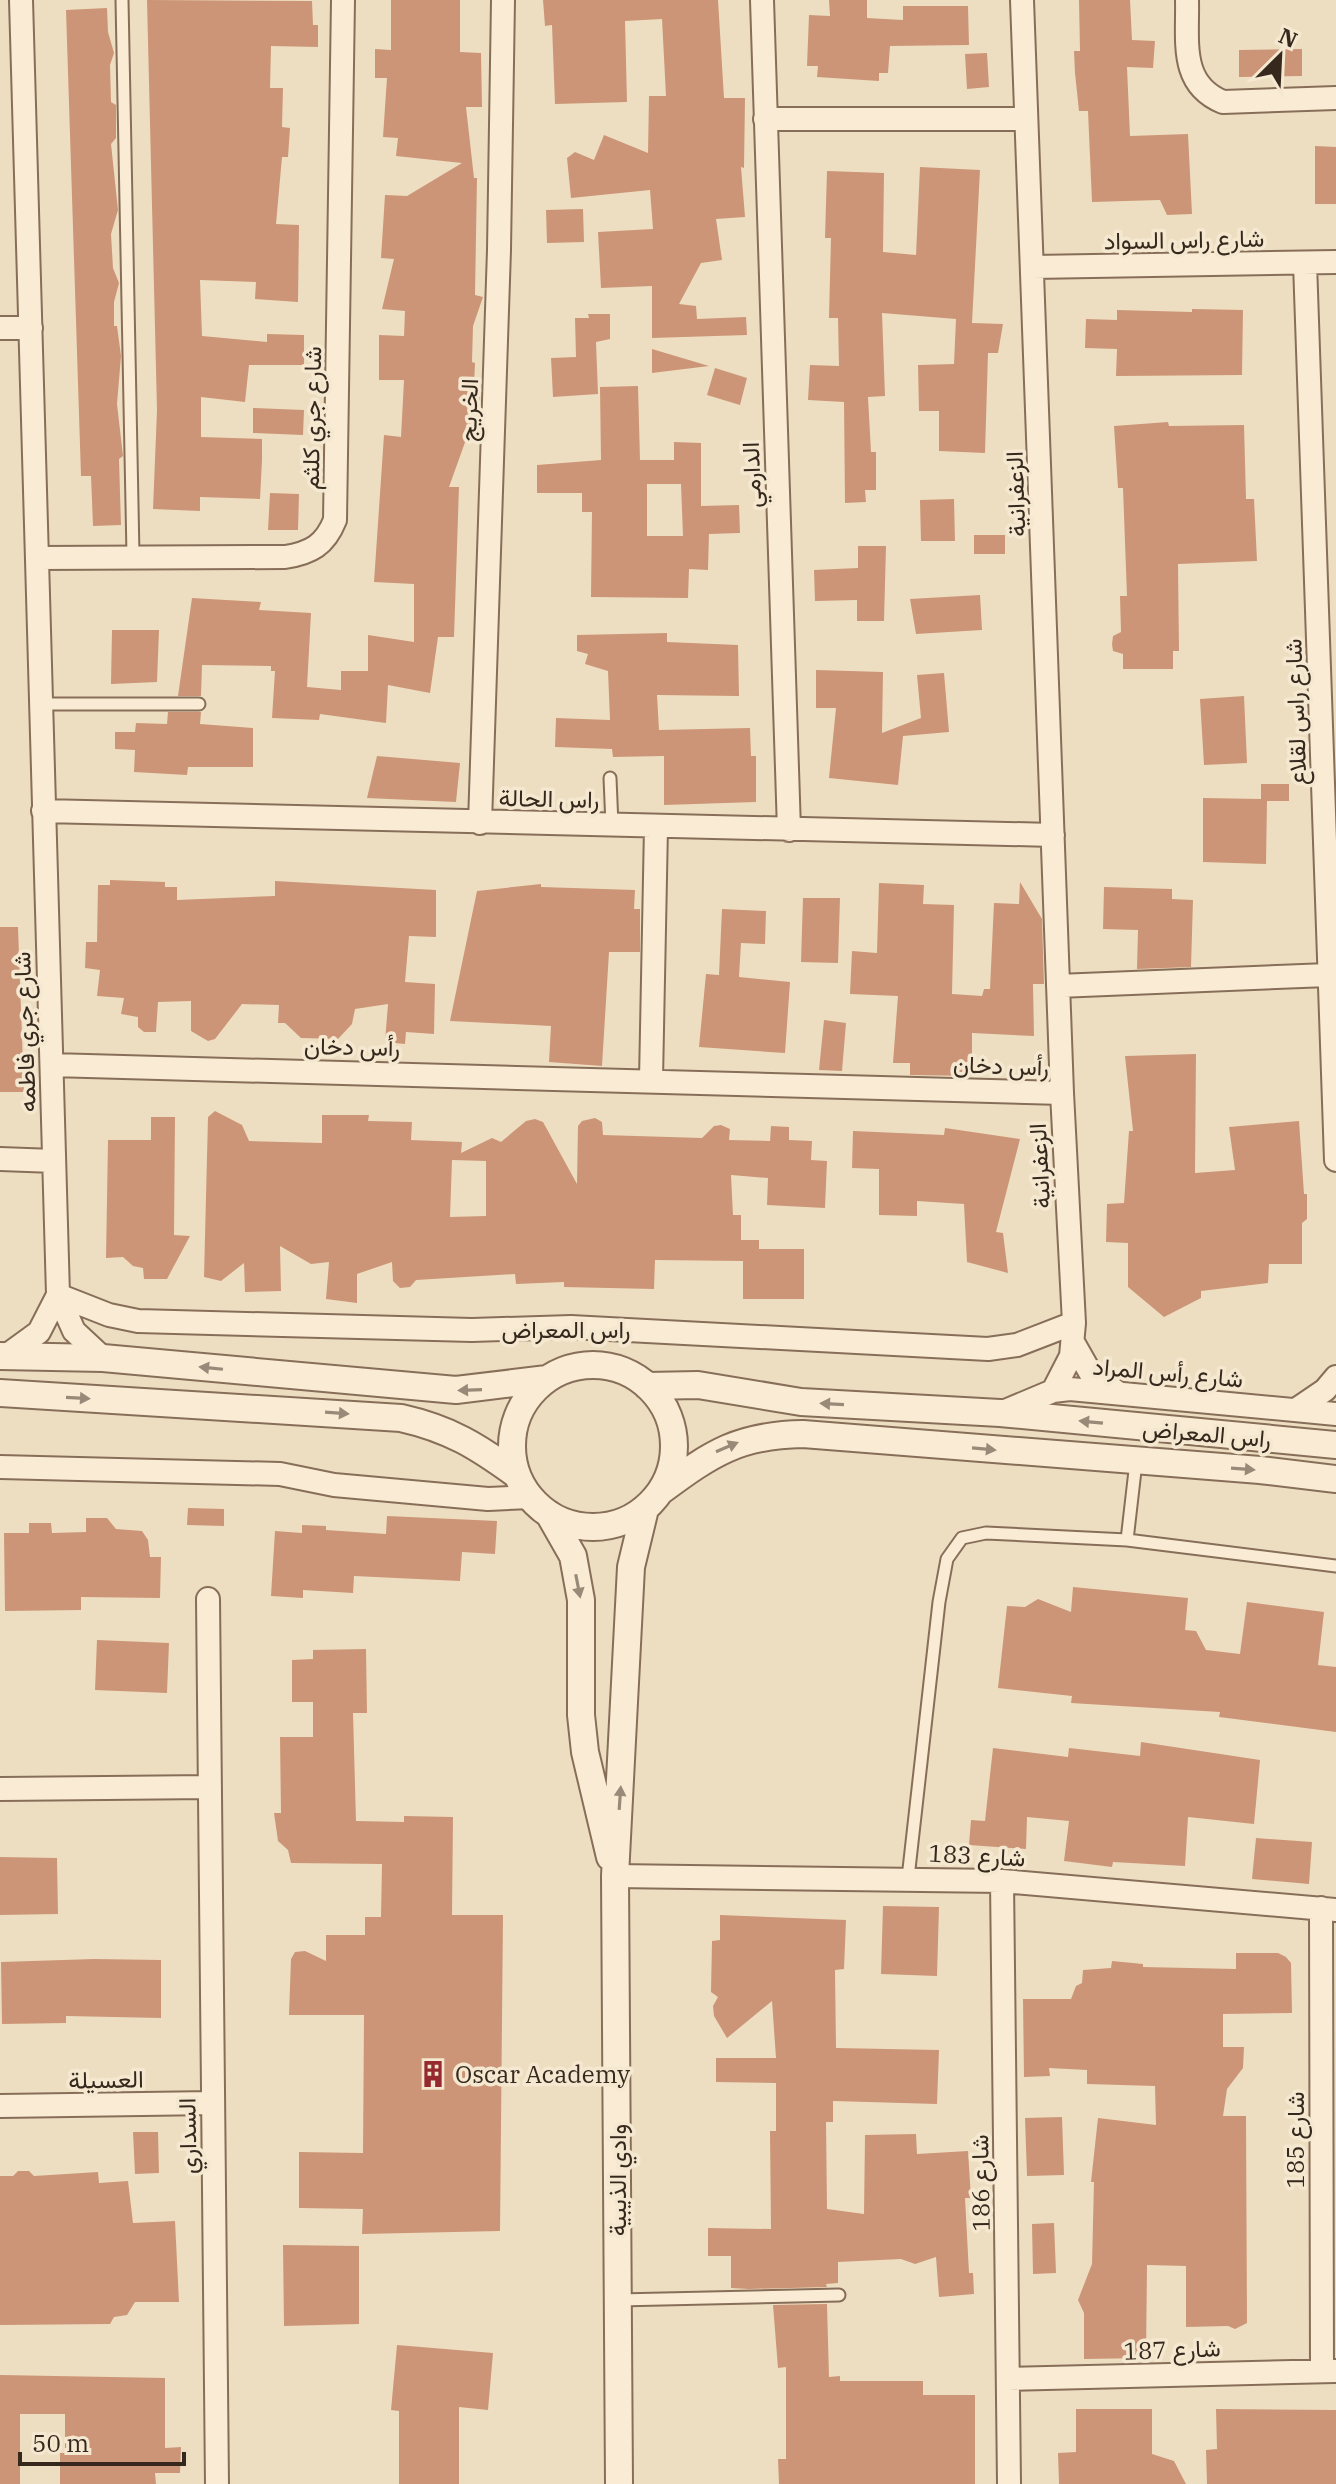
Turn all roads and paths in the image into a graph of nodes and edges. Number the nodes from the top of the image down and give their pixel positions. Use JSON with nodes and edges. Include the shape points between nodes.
{"nodes":[{"id":1,"x":21,"y":0,"type":"edge"},
{"id":2,"x":122,"y":0,"type":"edge"},
{"id":3,"x":343,"y":0,"type":"edge"},
{"id":4,"x":503,"y":0,"type":"edge"},
{"id":5,"x":762,"y":0,"type":"edge"},
{"id":6,"x":1022,"y":0,"type":"edge"},
{"id":7,"x":1187,"y":0,"type":"edge"},
{"id":8,"x":1336,"y":98,"type":"edge"},
{"id":9,"x":765,"y":119,"type":"junction"},
{"id":10,"x":1026,"y":119,"type":"junction"},
{"id":11,"x":1336,"y":262,"type":"edge"},
{"id":12,"x":1305,"y":263,"type":"junction"},
{"id":13,"x":1033,"y":267,"type":"junction"},
{"id":14,"x":0,"y":328,"type":"edge"},
{"id":15,"x":31,"y":328,"type":"junction"},
{"id":16,"x":133,"y":555,"type":"junction"},
{"id":17,"x":37,"y":558,"type":"junction"},
{"id":18,"x":1327,"y":651,"type":"edge"},
{"id":19,"x":40,"y":704,"type":"junction"},
{"id":20,"x":199,"y":704,"type":"dead end"},
{"id":21,"x":610,"y":778,"type":"dead end"},
{"id":22,"x":43,"y":811,"type":"junction"},
{"id":23,"x":480,"y":823,"type":"junction"},
{"id":24,"x":612,"y":825,"type":"junction"},
{"id":25,"x":656,"y":827,"type":"junction"},
{"id":26,"x":789,"y":830,"type":"junction"},
{"id":27,"x":1053,"y":835,"type":"junction"},
{"id":28,"x":1331,"y":898,"type":"edge"},
{"id":29,"x":1328,"y":975,"type":"junction"},
{"id":30,"x":1058,"y":986,"type":"junction"},
{"id":31,"x":52,"y":1065,"type":"junction"},
{"id":32,"x":1334,"y":1073,"type":"edge"},
{"id":33,"x":651,"y":1080,"type":"junction"},
{"id":34,"x":1062,"y":1093,"type":"junction"},
{"id":35,"x":0,"y":1159,"type":"edge"},
{"id":36,"x":1336,"y":1160,"type":"edge"},
{"id":37,"x":54,"y":1161,"type":"junction"},
{"id":38,"x":58,"y":1295,"type":"junction"},
{"id":39,"x":1074,"y":1333,"type":"junction"},
{"id":40,"x":3,"y":1356,"type":"edge"},
{"id":41,"x":103,"y":1358,"type":"junction"},
{"id":42,"x":1336,"y":1377,"type":"edge"},
{"id":43,"x":547,"y":1379,"type":"junction"},
{"id":44,"x":647,"y":1386,"type":"junction"},
{"id":45,"x":1053,"y":1391,"type":"junction"},
{"id":46,"x":0,"y":1393,"type":"edge"},
{"id":47,"x":1120,"y":1393,"type":"junction"},
{"id":48,"x":1297,"y":1409,"type":"junction"},
{"id":49,"x":1000,"y":1413,"type":"junction"},
{"id":50,"x":1336,"y":1414,"type":"edge"},
{"id":51,"x":1336,"y":1445,"type":"edge"},
{"id":52,"x":1136,"y":1462,"type":"junction"},
{"id":53,"x":0,"y":1467,"type":"edge"},
{"id":54,"x":1336,"y":1479,"type":"edge"},
{"id":55,"x":532,"y":1496,"type":"junction"},
{"id":56,"x":654,"y":1499,"type":"junction"},
{"id":57,"x":1127,"y":1540,"type":"junction"},
{"id":58,"x":1336,"y":1566,"type":"edge"},
{"id":59,"x":208,"y":1599,"type":"dead end"},
{"id":60,"x":210,"y":1787,"type":"junction"},
{"id":61,"x":0,"y":1789,"type":"edge"},
{"id":62,"x":615,"y":1876,"type":"junction"},
{"id":63,"x":908,"y":1878,"type":"junction"},
{"id":64,"x":1002,"y":1881,"type":"junction"},
{"id":65,"x":1328,"y":1909,"type":"edge"},
{"id":66,"x":213,"y":2103,"type":"junction"},
{"id":67,"x":0,"y":2106,"type":"edge"},
{"id":68,"x":839,"y":2295,"type":"dead end"},
{"id":69,"x":618,"y":2300,"type":"junction"},
{"id":70,"x":1329,"y":2371,"type":"edge"},
{"id":71,"x":1008,"y":2379,"type":"junction"},
{"id":72,"x":217,"y":2484,"type":"edge"},
{"id":73,"x":619,"y":2484,"type":"edge"},
{"id":74,"x":1009,"y":2484,"type":"edge"}],
"edges":[{"from":1,"to":15,"type":"street","name":"شارع جري فاطمه"},
{"from":2,"to":16,"type":"lane"},
{"from":3,"to":16,"type":"street","name":"شارع جري كلثم","via":[[335,520],[320,545],[305,554]]},
{"from":4,"to":23,"type":"street","name":"الخريج"},
{"from":5,"to":9,"type":"street","name":"الدارمي"},
{"from":6,"to":10,"type":"street","name":"الزعفرانية"},
{"from":7,"to":8,"type":"street","via":[[1189,72],[1208,96],[1223,102]]},
{"from":9,"to":10,"type":"street"},
{"from":9,"to":26,"type":"street","name":"الدارمي"},
{"from":10,"to":13,"type":"street","name":"الزعفرانية"},
{"from":11,"to":12,"type":"street","name":"شارع راس السواد"},
{"from":12,"to":13,"type":"street","name":"شارع راس السواد"},
{"from":12,"to":18,"type":"street","name":"شارع راس لقلاع"},
{"from":13,"to":27,"type":"street","name":"الزعفرانية"},
{"from":14,"to":15,"type":"street"},
{"from":15,"to":17,"type":"street","name":"شارع جري فاطمه"},
{"from":16,"to":17,"type":"street","name":"شارع جري كلثم"},
{"from":17,"to":19,"type":"street","name":"شارع جري فاطمه"},
{"from":18,"to":28,"type":"street","name":"شارع راس لقلاع"},
{"from":19,"to":20,"type":"lane"},
{"from":19,"to":22,"type":"street","name":"شارع جري فاطمه"},
{"from":21,"to":24,"type":"lane"},
{"from":22,"to":23,"type":"street","name":"راس الحالة"},
{"from":22,"to":31,"type":"street","name":"شارع جري فاطمه"},
{"from":23,"to":24,"type":"street","name":"راس الحالة"},
{"from":24,"to":25,"type":"street","name":"راس الحالة"},
{"from":25,"to":26,"type":"street","name":"راس الحالة"},
{"from":25,"to":33,"type":"street"},
{"from":26,"to":27,"type":"street","name":"راس الحالة"},
{"from":27,"to":30,"type":"street","name":"الزعفرانية"},
{"from":28,"to":29,"type":"street","name":"شارع راس لقلاع"},
{"from":29,"to":30,"type":"street"},
{"from":29,"to":32,"type":"street","name":"شارع راس لقلاع"},
{"from":30,"to":34,"type":"street","name":"الزعفرانية"},
{"from":31,"to":33,"type":"street","name":"رأس دخان"},
{"from":31,"to":37,"type":"street","name":"شارع جري فاطمه"},
{"from":32,"to":36,"type":"street","name":"شارع راس لقلاع"},
{"from":33,"to":34,"type":"street","name":"رأس دخان"},
{"from":34,"to":39,"type":"street","name":"الزعفرانية"},
{"from":35,"to":37,"type":"street"},
{"from":37,"to":38,"type":"street","name":"شارع جري فاطمه"},
{"from":38,"to":39,"type":"street","name":"راس المعراض","via":[[138,1321],[472,1330],[571,1327],[988,1349]]},
{"from":38,"to":40,"type":"street","name":"شارع جري فاطمه","via":[[39,1332]]},
{"from":38,"to":41,"type":"street","name":"شارع جري فاطمه","via":[[74,1331]]},
{"from":39,"to":45,"type":"street","name":"الزعفرانية","via":[[1067,1369]]},
{"from":39,"to":47,"type":"street","via":[[1091,1374]]},
{"from":40,"to":41,"type":"street","name":"راس المعراض"},
{"from":43,"to":41,"type":"street","name":"راس المعراض","one_way":true,"via":[[456,1390]]},
{"from":42,"to":48,"type":"street"},
{"from":43,"to":44,"type":"street","via":[[571,1368],[598,1365],[624,1371]]},
{"from":43,"to":55,"type":"street","via":[[527,1398],[515,1422],[511,1449]]},
{"from":49,"to":44,"type":"street","name":"راس المعراض","one_way":true,"via":[[801,1402],[698,1385]]},
{"from":44,"to":56,"type":"street","via":[[662,1403],[675,1447],[672,1469]]},
{"from":45,"to":47,"type":"street","name":"شارع رأس المراد"},
{"from":45,"to":49,"type":"street","name":"شارع رأس المراد"},
{"from":46,"to":55,"type":"street","one_way":true,"via":[[401,1418],[442,1427],[477,1446]]},
{"from":47,"to":48,"type":"street","name":"شارع رأس المراد"},
{"from":48,"to":50,"type":"street","name":"شارع رأس المراد"},
{"from":51,"to":49,"type":"street","name":"راس المعراض","one_way":true},
{"from":52,"to":54,"type":"street","name":"راس المعراض","one_way":true},
{"from":56,"to":52,"type":"street","name":"راس المعراض","one_way":true,"via":[[714,1452],[769,1434]]},
{"from":52,"to":57,"type":"lane"},
{"from":53,"to":55,"type":"street","via":[[280,1474],[334,1485],[488,1499]]},
{"from":55,"to":56,"type":"street","via":[[572,1525],[598,1527],[623,1522]]},
{"from":55,"to":62,"type":"street","name":"وادي الذيبية","one_way":true,"via":[[573,1556],[581,1600],[585,1752]]},
{"from":62,"to":56,"type":"street","name":"وادي الذيبية","one_way":true,"via":[[631,1567]]},
{"from":57,"to":58,"type":"lane"},
{"from":57,"to":63,"type":"lane","via":[[986,1533],[962,1538],[947,1559]]},
{"from":59,"to":60,"type":"street","name":"السداري"},
{"from":60,"to":61,"type":"street"},
{"from":60,"to":66,"type":"street","name":"السداري"},
{"from":62,"to":63,"type":"street","name":"شارع 183"},
{"from":62,"to":69,"type":"street","name":"وادي الذيبية"},
{"from":63,"to":64,"type":"street","name":"شارع 183"},
{"from":64,"to":65,"type":"street","name":"شارع 183"},
{"from":64,"to":71,"type":"street","name":"شارع 186"},
{"from":65,"to":70,"type":"street","name":"شارع 185"},
{"from":66,"to":67,"type":"street","name":"العسيلة"},
{"from":66,"to":72,"type":"street","name":"السداري"},
{"from":68,"to":69,"type":"lane"},
{"from":69,"to":73,"type":"street","name":"وادي الذيبية"},
{"from":70,"to":71,"type":"street","name":"شارع 187"},
{"from":71,"to":74,"type":"street","name":"شارع 186"}]}
